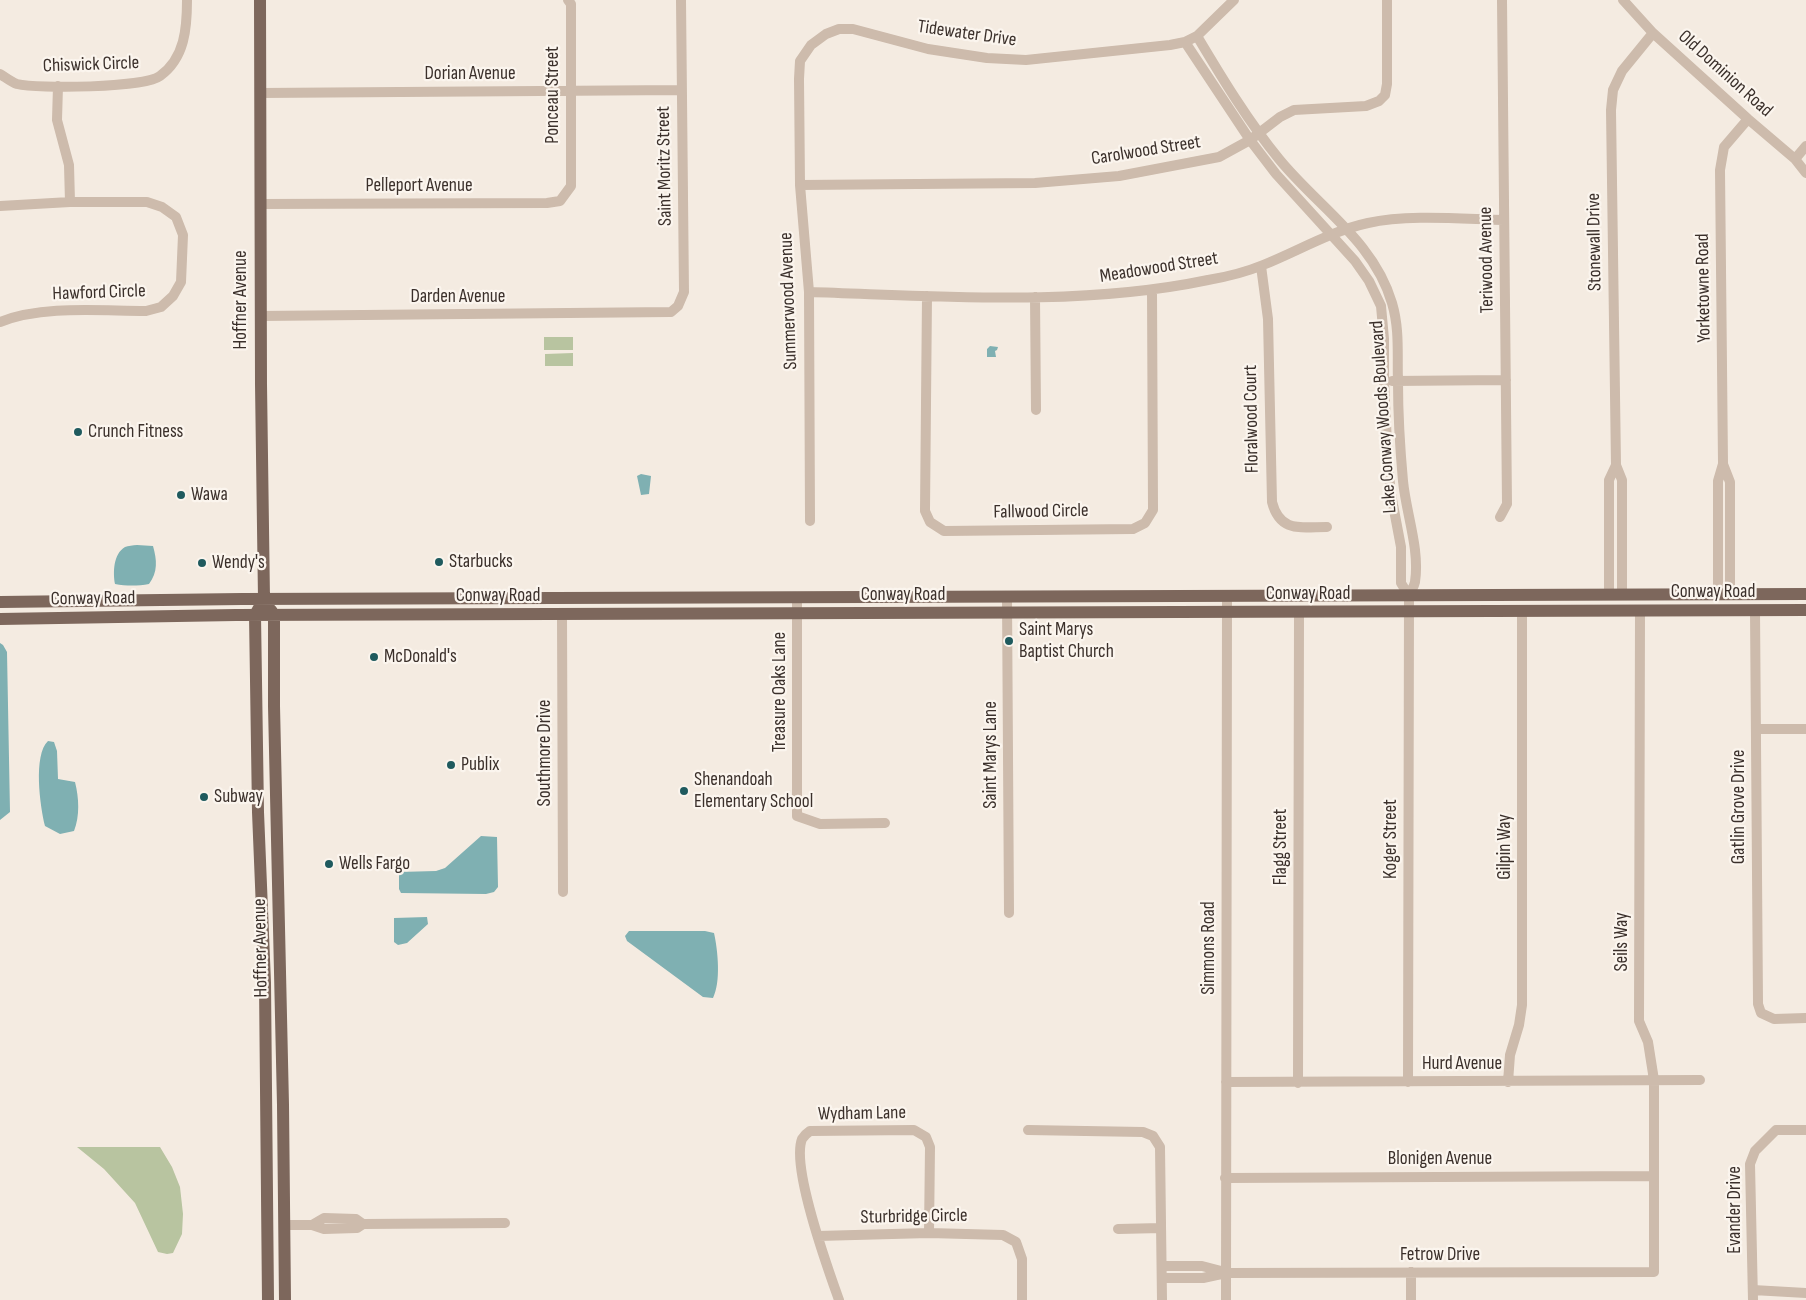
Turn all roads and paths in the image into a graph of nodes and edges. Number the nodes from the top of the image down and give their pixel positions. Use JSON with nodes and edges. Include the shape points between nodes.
{"nodes":[{"id":1,"x":187,"y":0,"type":"edge"},
{"id":2,"x":260,"y":0,"type":"edge"},
{"id":3,"x":681,"y":0,"type":"edge"},
{"id":4,"x":1234,"y":0,"type":"edge"},
{"id":5,"x":1387,"y":0,"type":"edge"},
{"id":6,"x":1502,"y":0,"type":"edge"},
{"id":7,"x":1623,"y":0,"type":"edge"},
{"id":8,"x":569,"y":2,"type":"edge"},
{"id":9,"x":1653,"y":33,"type":"junction"},
{"id":10,"x":1197,"y":36,"type":"junction"},
{"id":11,"x":1185,"y":42,"type":"junction"},
{"id":12,"x":0,"y":74,"type":"edge"},
{"id":13,"x":799,"y":79,"type":"joint"},
{"id":14,"x":58,"y":86,"type":"junction"},
{"id":15,"x":681,"y":90,"type":"junction"},
{"id":16,"x":570,"y":91,"type":"junction"},
{"id":17,"x":260,"y":94,"type":"junction"},
{"id":18,"x":1748,"y":120,"type":"junction"},
{"id":19,"x":1259,"y":133,"type":"junction"},
{"id":20,"x":1250,"y":140,"type":"junction"},
{"id":21,"x":1806,"y":146,"type":"edge"},
{"id":22,"x":1795,"y":159,"type":"junction"},
{"id":23,"x":1806,"y":173,"type":"edge"},
{"id":24,"x":800,"y":185,"type":"junction"},
{"id":25,"x":570,"y":186,"type":"joint"},
{"id":26,"x":70,"y":202,"type":"junction"},
{"id":27,"x":260,"y":204,"type":"junction"},
{"id":28,"x":0,"y":206,"type":"edge"},
{"id":29,"x":1504,"y":220,"type":"junction"},
{"id":30,"x":1347,"y":228,"type":"junction"},
{"id":31,"x":1332,"y":235,"type":"junction"},
{"id":32,"x":1261,"y":266,"type":"junction"},
{"id":33,"x":1152,"y":290,"type":"junction"},
{"id":34,"x":809,"y":292,"type":"junction"},
{"id":35,"x":927,"y":296,"type":"junction"},
{"id":36,"x":1035,"y":297,"type":"junction"},
{"id":37,"x":655,"y":313,"type":"joint"},
{"id":38,"x":260,"y":316,"type":"junction"},
{"id":39,"x":0,"y":322,"type":"edge"},
{"id":40,"x":1506,"y":380,"type":"junction"},
{"id":41,"x":1384,"y":381,"type":"junction"},
{"id":42,"x":1398,"y":381,"type":"junction"},
{"id":43,"x":1036,"y":410,"type":"dead end"},
{"id":44,"x":1500,"y":516,"type":"dead end"},
{"id":45,"x":810,"y":521,"type":"dead end"},
{"id":46,"x":1327,"y":527,"type":"dead end"},
{"id":47,"x":1693,"y":594,"type":"junction"},
{"id":48,"x":1724,"y":594,"type":"junction"},
{"id":49,"x":1801,"y":594,"type":"edge"},
{"id":50,"x":1616,"y":595,"type":"junction"},
{"id":51,"x":1409,"y":596,"type":"junction"},
{"id":52,"x":1007,"y":597,"type":"junction"},
{"id":53,"x":1227,"y":597,"type":"junction"},
{"id":54,"x":565,"y":598,"type":"junction"},
{"id":55,"x":636,"y":598,"type":"junction"},
{"id":56,"x":654,"y":598,"type":"junction"},
{"id":57,"x":797,"y":598,"type":"junction"},
{"id":58,"x":264,"y":599,"type":"junction"},
{"id":59,"x":489,"y":599,"type":"junction"},
{"id":60,"x":100,"y":601,"type":"junction"},
{"id":61,"x":0,"y":602,"type":"edge"},
{"id":62,"x":1755,"y":610,"type":"junction"},
{"id":63,"x":1806,"y":610,"type":"edge"},
{"id":64,"x":1522,"y":611,"type":"junction"},
{"id":65,"x":1561,"y":611,"type":"junction"},
{"id":66,"x":1640,"y":611,"type":"junction"},
{"id":67,"x":1299,"y":612,"type":"junction"},
{"id":68,"x":1409,"y":612,"type":"junction"},
{"id":69,"x":1007,"y":613,"type":"junction"},
{"id":70,"x":1227,"y":613,"type":"junction"},
{"id":71,"x":562,"y":614,"type":"junction"},
{"id":72,"x":650,"y":614,"type":"junction"},
{"id":73,"x":797,"y":614,"type":"junction"},
{"id":74,"x":274,"y":615,"type":"junction"},
{"id":75,"x":425,"y":615,"type":"junction"},
{"id":76,"x":487,"y":615,"type":"junction"},
{"id":77,"x":255,"y":616,"type":"junction"},
{"id":78,"x":75,"y":618,"type":"junction"},
{"id":79,"x":0,"y":619,"type":"edge"},
{"id":80,"x":1756,"y":729,"type":"junction"},
{"id":81,"x":1806,"y":729,"type":"edge"},
{"id":82,"x":885,"y":823,"type":"dead end"},
{"id":83,"x":563,"y":892,"type":"dead end"},
{"id":84,"x":1009,"y":913,"type":"dead end"},
{"id":85,"x":264,"y":935,"type":"junction"},
{"id":86,"x":280,"y":980,"type":"junction"},
{"id":87,"x":266,"y":983,"type":"junction"},
{"id":88,"x":1806,"y":1018,"type":"edge"},
{"id":89,"x":282,"y":1079,"type":"junction"},
{"id":90,"x":1654,"y":1080,"type":"junction"},
{"id":91,"x":1700,"y":1080,"type":"dead end"},
{"id":92,"x":1226,"y":1082,"type":"junction"},
{"id":93,"x":1298,"y":1082,"type":"junction"},
{"id":94,"x":1408,"y":1082,"type":"junction"},
{"id":95,"x":1508,"y":1082,"type":"junction"},
{"id":96,"x":1028,"y":1130,"type":"dead end"},
{"id":97,"x":1806,"y":1130,"type":"edge"},
{"id":98,"x":1654,"y":1176,"type":"junction"},
{"id":99,"x":1225,"y":1178,"type":"junction"},
{"id":100,"x":505,"y":1222,"type":"dead end"},
{"id":101,"x":284,"y":1225,"type":"junction"},
{"id":102,"x":1161,"y":1228,"type":"junction"},
{"id":103,"x":1118,"y":1229,"type":"dead end"},
{"id":104,"x":929,"y":1233,"type":"junction"},
{"id":105,"x":818,"y":1236,"type":"junction"},
{"id":106,"x":1162,"y":1266,"type":"junction"},
{"id":107,"x":1411,"y":1272,"type":"junction"},
{"id":108,"x":1654,"y":1272,"type":"joint"},
{"id":109,"x":1226,"y":1273,"type":"junction"},
{"id":110,"x":1162,"y":1278,"type":"junction"},
{"id":111,"x":268,"y":1286,"type":"junction"},
{"id":112,"x":1806,"y":1293,"type":"edge"},
{"id":113,"x":1753,"y":1295,"type":"edge"},
{"id":114,"x":268,"y":1300,"type":"edge"},
{"id":115,"x":279,"y":1300,"type":"edge"},
{"id":116,"x":285,"y":1300,"type":"edge"},
{"id":117,"x":839,"y":1300,"type":"edge"},
{"id":118,"x":1022,"y":1300,"type":"edge"},
{"id":119,"x":1162,"y":1300,"type":"edge"},
{"id":120,"x":1226,"y":1300,"type":"edge"},
{"id":121,"x":1411,"y":1300,"type":"edge"}],
"edges":[{"from":1,"to":14,"type":"street","name":"Chiswick Circle","via":[[187,25],[182,45],[175,60],[160,76],[121,85]]},
{"from":2,"to":17,"type":"main road","name":"Hoffner Avenue"},
{"from":3,"to":15,"type":"street","name":"Saint Moritz Street"},
{"from":4,"to":10,"type":"street","name":"Tidewater Drive"},
{"from":5,"to":19,"type":"street","name":"Carolwood Street","via":[[1385,95],[1366,106],[1294,110]]},
{"from":6,"to":29,"type":"street","name":"Teriwood Avenue"},
{"from":7,"to":9,"type":"street","name":"Old Dominion Road"},
{"from":8,"to":16,"type":"street","name":"Ponceau Street"},
{"from":9,"to":18,"type":"street","name":"Old Dominion Road"},
{"from":9,"to":50,"type":"street","name":"Stonewall Drive","via":[[1622,71],[1613,90],[1611,110],[1616,465],[1622,480]]},
{"from":10,"to":11,"type":"street","name":"Tidewater Drive"},
{"from":10,"to":19,"type":"street","name":"Lake Conway Woods Boulevard"},
{"from":11,"to":13,"type":"street","name":"Tidewater Drive","via":[[1026,60],[928,49],[853,29],[839,29],[811,45],[800,61]]},
{"from":11,"to":20,"type":"street","name":"Lake Conway Woods Boulevard"},
{"from":12,"to":14,"type":"street","name":"Chiswick Circle","via":[[16,84]]},
{"from":13,"to":24,"type":"street","name":"Summerwood Avenue"},
{"from":14,"to":26,"type":"street","via":[[57,120],[69,165]]},
{"from":15,"to":16,"type":"street","name":"Dorian Avenue"},
{"from":15,"to":37,"type":"street","name":"Saint Moritz Street","via":[[684,292],[678,306],[671,312]]},
{"from":16,"to":17,"type":"street","name":"Dorian Avenue"},
{"from":16,"to":25,"type":"street","name":"Ponceau Street"},
{"from":17,"to":27,"type":"main road","name":"Hoffner Avenue"},
{"from":18,"to":22,"type":"street","name":"Old Dominion Road"},
{"from":18,"to":48,"type":"street","name":"Yorketowne Road","via":[[1724,147],[1720,170],[1723,464],[1730,482]]},
{"from":19,"to":20,"type":"street","name":"Carolwood Street"},
{"from":19,"to":30,"type":"street","name":"Lake Conway Woods Boulevard","via":[[1280,161]]},
{"from":20,"to":24,"type":"street","name":"Carolwood Street","via":[[1219,157],[1119,176],[1035,183]]},
{"from":20,"to":31,"type":"street","name":"Lake Conway Woods Boulevard","via":[[1276,174]]},
{"from":21,"to":22,"type":"street"},
{"from":22,"to":23,"type":"street","name":"Old Dominion Road"},
{"from":24,"to":34,"type":"street","name":"Summerwood Avenue"},
{"from":25,"to":27,"type":"street","name":"Pelleport Avenue","via":[[560,201],[547,203]]},
{"from":26,"to":28,"type":"street","name":"Hawford Circle"},
{"from":26,"to":39,"type":"street","name":"Hawford Circle","via":[[147,202],[176,217],[183,235],[181,282],[173,296],[161,307],[146,311],[52,311]]},
{"from":27,"to":38,"type":"main road","name":"Hoffner Avenue"},
{"from":29,"to":30,"type":"street","name":"Meadowood Street","via":[[1396,219]]},
{"from":29,"to":40,"type":"street","name":"Teriwood Avenue"},
{"from":30,"to":31,"type":"street","name":"Meadowood Street"},
{"from":30,"to":42,"type":"street","name":"Lake Conway Woods Boulevard","via":[[1383,277],[1393,304],[1398,336]]},
{"from":31,"to":32,"type":"street","name":"Meadowood Street"},
{"from":31,"to":41,"type":"street","name":"Lake Conway Woods Boulevard","via":[[1369,280],[1381,306]]},
{"from":32,"to":33,"type":"street","name":"Meadowood Street","via":[[1210,280]]},
{"from":32,"to":46,"type":"street","name":"Floralwood Court","via":[[1268,319],[1272,502],[1282,523],[1292,527]]},
{"from":33,"to":35,"type":"street","name":"Fallwood Circle","via":[[1153,510],[1145,523],[1133,529],[944,531],[930,522],[926,511]]},
{"from":33,"to":36,"type":"street","name":"Meadowood Street"},
{"from":34,"to":35,"type":"street","name":"Meadowood Street"},
{"from":34,"to":45,"type":"street","name":"Summerwood Avenue"},
{"from":35,"to":36,"type":"street","name":"Meadowood Street"},
{"from":36,"to":43,"type":"street"},
{"from":37,"to":38,"type":"street","name":"Darden Avenue"},
{"from":38,"to":58,"type":"main road","name":"Hoffner Avenue"},
{"from":40,"to":42,"type":"street"},
{"from":40,"to":44,"type":"street","name":"Teriwood Avenue","via":[[1507,504]]},
{"from":41,"to":42,"type":"street"},
{"from":41,"to":51,"type":"street","name":"Lake Conway Woods Boulevard","via":[[1391,494],[1400,547],[1401,583]]},
{"from":42,"to":51,"type":"street","name":"Lake Conway Woods Boulevard","via":[[1402,480],[1415,556],[1415,583]]},
{"from":47,"to":48,"type":"main road","name":"Conway Road"},
{"from":47,"to":50,"type":"main road","name":"Conway Road"},
{"from":47,"to":66,"type":"main road","via":[[1655,602]]},
{"from":48,"to":49,"type":"main road","name":"Conway Road"},
{"from":49,"to":62,"type":"main road","via":[[1766,602]]},
{"from":50,"to":51,"type":"main road","name":"Conway Road"},
{"from":50,"to":65,"type":"main road","via":[[1607,602]]},
{"from":51,"to":53,"type":"main road","name":"Conway Road"},
{"from":51,"to":68,"type":"street","name":"Koger Street"},
{"from":52,"to":53,"type":"main road","name":"Conway Road"},
{"from":52,"to":57,"type":"main road","name":"Conway Road"},
{"from":52,"to":69,"type":"street","name":"Saint Marys Lane"},
{"from":53,"to":70,"type":"street","name":"Simmons Road"},
{"from":54,"to":55,"type":"main road","name":"Conway Road"},
{"from":54,"to":59,"type":"main road","name":"Conway Road"},
{"from":54,"to":76,"type":"main road","via":[[542,605],[498,605]]},
{"from":55,"to":56,"type":"main road","name":"Conway Road"},
{"from":55,"to":72,"type":"street"},
{"from":56,"to":57,"type":"main road","name":"Conway Road"},
{"from":56,"to":72,"type":"street"},
{"from":57,"to":73,"type":"street","name":"Treasure Oaks Lane"},
{"from":58,"to":59,"type":"main road","name":"Conway Road"},
{"from":58,"to":60,"type":"main road","name":"Conway Road"},
{"from":58,"to":74,"type":"main road"},
{"from":58,"to":77,"type":"main road","name":"Hoffner Avenue"},
{"from":59,"to":75,"type":"main road","via":[[474,608],[445,608]]},
{"from":60,"to":61,"type":"main road","name":"Conway Road"},
{"from":60,"to":78,"type":"main road","via":[[90,611]]},
{"from":62,"to":63,"type":"main road","name":"Conway Road"},
{"from":62,"to":66,"type":"main road","name":"Conway Road"},
{"from":62,"to":80,"type":"street","name":"Gatlin Grove Drive"},
{"from":64,"to":65,"type":"main road","name":"Conway Road"},
{"from":64,"to":68,"type":"main road","name":"Conway Road"},
{"from":64,"to":95,"type":"street","name":"Gilpin Way","via":[[1522,1005],[1510,1055]]},
{"from":65,"to":66,"type":"main road","name":"Conway Road"},
{"from":66,"to":90,"type":"street","name":"Seils Way","via":[[1639,1021],[1648,1042]]},
{"from":67,"to":68,"type":"main road","name":"Conway Road"},
{"from":67,"to":70,"type":"main road","name":"Conway Road"},
{"from":67,"to":93,"type":"street","name":"Flagg Street"},
{"from":68,"to":94,"type":"street","name":"Koger Street"},
{"from":69,"to":70,"type":"main road","name":"Conway Road"},
{"from":69,"to":73,"type":"main road","name":"Conway Road"},
{"from":69,"to":84,"type":"street","name":"Saint Marys Lane"},
{"from":70,"to":92,"type":"street","name":"Simmons Road"},
{"from":71,"to":72,"type":"main road","name":"Conway Road"},
{"from":71,"to":76,"type":"main road","name":"Conway Road"},
{"from":71,"to":83,"type":"street","name":"Southmore Drive"},
{"from":72,"to":73,"type":"main road","name":"Conway Road"},
{"from":73,"to":82,"type":"street","name":"Treasure Oaks Lane","via":[[796,816],[820,824]]},
{"from":74,"to":75,"type":"main road","name":"Conway Road"},
{"from":74,"to":77,"type":"main road","name":"Conway Road"},
{"from":74,"to":86,"type":"main road","name":"Hoffner Avenue"},
{"from":75,"to":76,"type":"main road","name":"Conway Road"},
{"from":77,"to":78,"type":"main road","name":"Conway Road"},
{"from":77,"to":85,"type":"main road","name":"Hoffner Avenue","via":[[258,812]]},
{"from":78,"to":79,"type":"main road","name":"Conway Road"},
{"from":80,"to":81,"type":"street"},
{"from":80,"to":88,"type":"street","name":"Gatlin Grove Drive","via":[[1758,1004],[1761,1013],[1774,1019]]},
{"from":85,"to":86,"type":"main road","via":[[269,945],[269,965]]},
{"from":85,"to":87,"type":"main road","name":"Hoffner Avenue"},
{"from":86,"to":89,"type":"main road","name":"Hoffner Avenue"},
{"from":87,"to":89,"type":"main road","via":[[275,994],[277,1063]]},
{"from":87,"to":111,"type":"main road","name":"Hoffner Avenue"},
{"from":89,"to":101,"type":"main road","name":"Hoffner Avenue"},
{"from":90,"to":91,"type":"street","name":"Hurd Avenue"},
{"from":90,"to":95,"type":"street","name":"Hurd Avenue"},
{"from":90,"to":98,"type":"street","name":"Seils Way"},
{"from":92,"to":93,"type":"street","name":"Hurd Avenue"},
{"from":92,"to":99,"type":"street","name":"Simmons Road"},
{"from":93,"to":94,"type":"street","name":"Hurd Avenue"},
{"from":94,"to":95,"type":"street","name":"Hurd Avenue"},
{"from":96,"to":102,"type":"street","via":[[1143,1132],[1153,1136],[1160,1147]]},
{"from":97,"to":113,"type":"street","name":"Evander Drive","via":[[1776,1130],[1755,1151],[1750,1164]]},
{"from":98,"to":99,"type":"street","name":"Blonigen Avenue"},
{"from":98,"to":108,"type":"street","name":"Seils Way"},
{"from":99,"to":109,"type":"street","name":"Simmons Road"},
{"from":100,"to":101,"type":"street","via":[[363,1224],[357,1228],[324,1229],[312,1225]]},
{"from":101,"to":116,"type":"main road","name":"Hoffner Avenue"},
{"from":102,"to":103,"type":"street"},
{"from":102,"to":106,"type":"street"},
{"from":104,"to":105,"type":"street","name":"Sturbridge Circle"},
{"from":104,"to":105,"type":"street","name":"Wydham Lane","via":[[930,1147],[926,1137],[914,1130],[810,1131],[803,1137],[800,1168]]},
{"from":104,"to":118,"type":"street","name":"Sturbridge Circle","via":[[1003,1235],[1016,1242],[1022,1259]]},
{"from":105,"to":117,"type":"street"},
{"from":106,"to":109,"type":"street","via":[[1202,1266]]},
{"from":106,"to":110,"type":"street"},
{"from":107,"to":108,"type":"street","name":"Fetrow Drive"},
{"from":107,"to":109,"type":"street","name":"Fetrow Drive"},
{"from":107,"to":121,"type":"street"},
{"from":109,"to":110,"type":"street","via":[[1202,1278]]},
{"from":109,"to":120,"type":"street","name":"Simmons Road"},
{"from":110,"to":119,"type":"street"},
{"from":111,"to":114,"type":"main road","name":"Hoffner Avenue"},
{"from":111,"to":115,"type":"main road","via":[[278,1293]]},
{"from":112,"to":113,"type":"street"}]}
